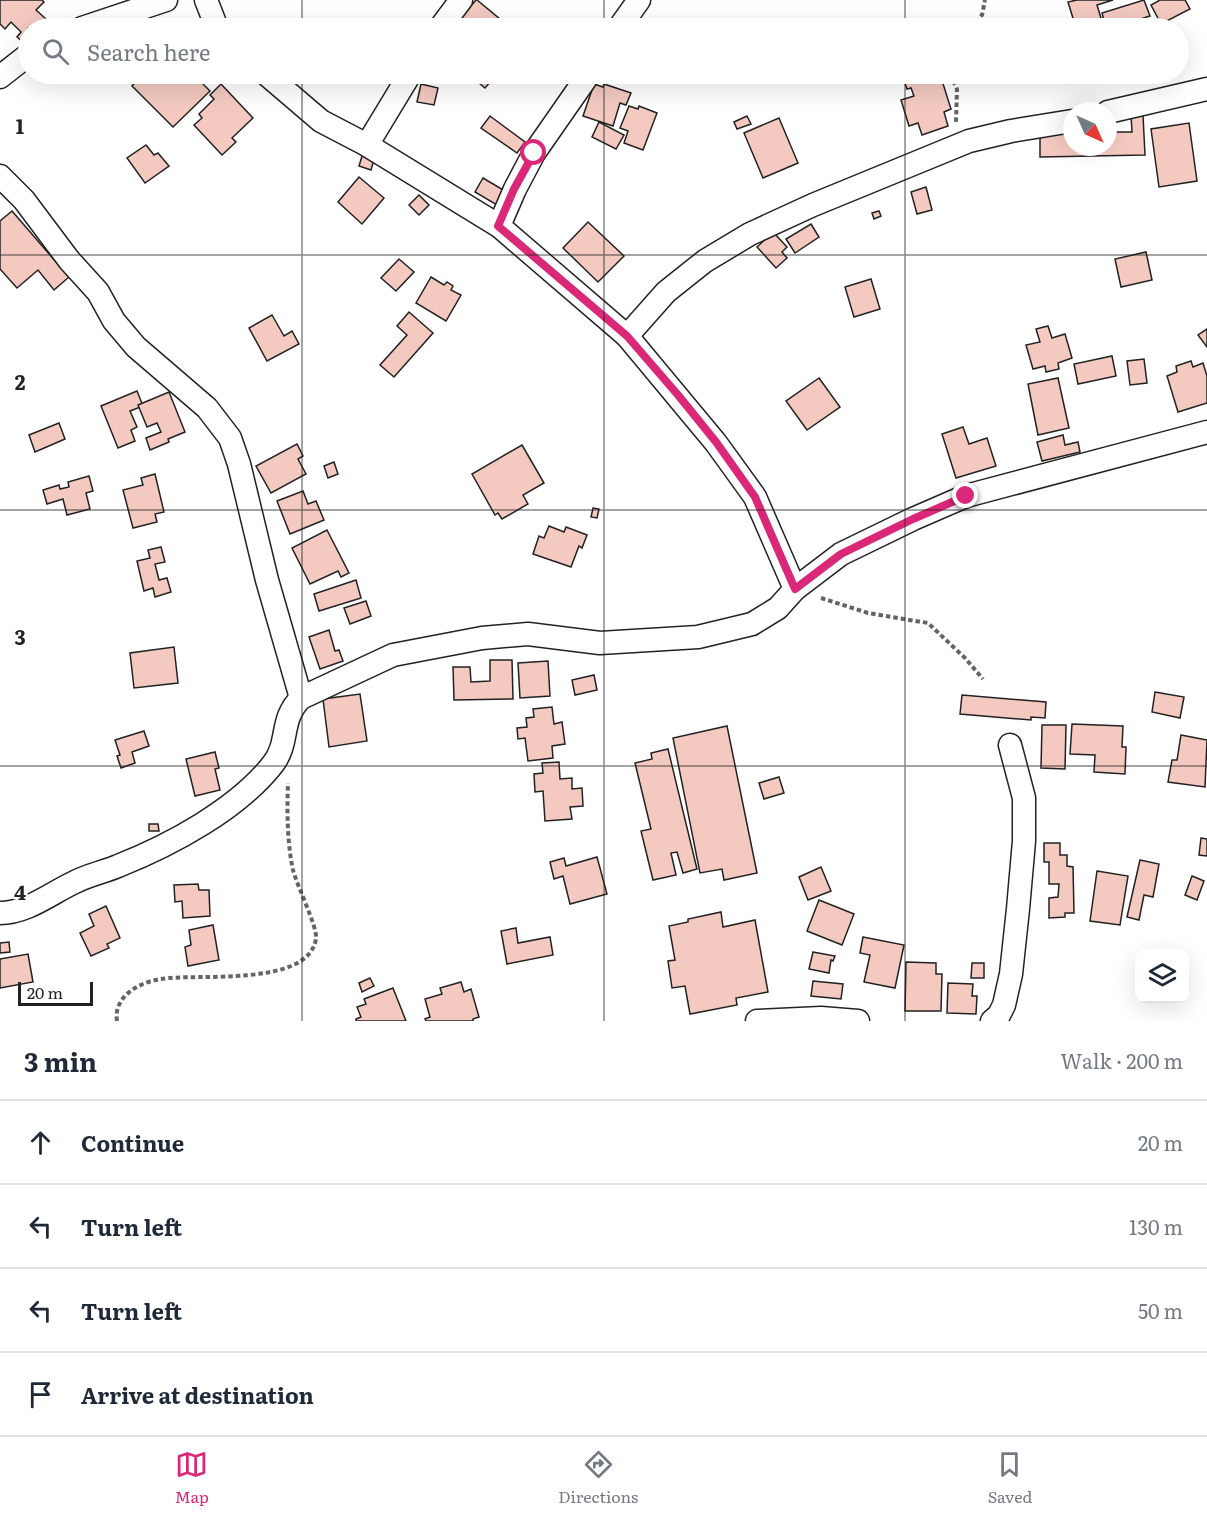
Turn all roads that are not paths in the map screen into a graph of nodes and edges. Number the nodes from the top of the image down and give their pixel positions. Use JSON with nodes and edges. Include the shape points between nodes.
{"nodes":[{"id":1,"x":166,"y":0,"type":"edge"},
{"id":2,"x":206,"y":0,"type":"edge"},
{"id":3,"x":461,"y":0,"type":"edge"},
{"id":4,"x":639,"y":0,"type":"edge"},
{"id":5,"x":112,"y":18,"type":"edge"},
{"id":6,"x":213,"y":18,"type":"edge"},
{"id":7,"x":448,"y":18,"type":"edge"},
{"id":8,"x":626,"y":18,"type":"edge"},
{"id":9,"x":18,"y":63,"type":"edge"},
{"id":10,"x":0,"y":77,"type":"edge"},
{"id":11,"x":278,"y":84,"type":"edge"},
{"id":12,"x":404,"y":84,"type":"edge"},
{"id":13,"x":582,"y":84,"type":"edge"},
{"id":14,"x":1207,"y":89,"type":"edge"},
{"id":15,"x":1117,"y":110,"type":"edge"},
{"id":16,"x":1063,"y":122,"type":"edge"},
{"id":17,"x":367,"y":146,"type":"junction"},
{"id":18,"x":0,"y":176,"type":"edge"},
{"id":19,"x":498,"y":226,"type":"junction"},
{"id":20,"x":627,"y":336,"type":"junction"},
{"id":21,"x":1207,"y":432,"type":"edge"},
{"id":22,"x":795,"y":589,"type":"junction"},
{"id":23,"x":301,"y":698,"type":"junction"},
{"id":24,"x":1010,"y":745,"type":"dead end"},
{"id":25,"x":0,"y":914,"type":"edge"},
{"id":26,"x":757,"y":1021,"type":"edge"},
{"id":27,"x":858,"y":1021,"type":"edge"},
{"id":28,"x":992,"y":1021,"type":"edge"}],
"edges":[{"from":1,"to":5,"type":"street"},
{"from":2,"to":6,"type":"street"},
{"from":3,"to":7,"type":"street"},
{"from":4,"to":8,"type":"street"},
{"from":9,"to":10,"type":"street"},
{"from":11,"to":17,"type":"street","via":[[321,121]]},
{"from":12,"to":17,"type":"street"},
{"from":13,"to":19,"type":"street","via":[[534,153]]},
{"from":14,"to":15,"type":"street"},
{"from":16,"to":20,"type":"street","via":[[959,145],[750,234],[705,261],[666,292]]},
{"from":17,"to":19,"type":"street"},
{"from":18,"to":23,"type":"street","via":[[98,292],[114,321],[136,347],[207,408],[230,438]]},
{"from":19,"to":20,"type":"street"},
{"from":20,"to":22,"type":"street","via":[[716,442],[755,497]]},
{"from":21,"to":22,"type":"street","via":[[966,496],[841,554]]},
{"from":22,"to":23,"type":"street","via":[[778,608],[752,624],[698,637],[600,642],[528,634],[482,638],[393,655]]},
{"from":23,"to":25,"type":"street","via":[[286,718],[281,750],[273,763],[248,789],[204,822],[119,866],[77,880],[34,904]]},
{"from":24,"to":28,"type":"street","via":[[1024,798],[1024,841],[1011,974],[1004,1005]]},
{"from":26,"to":27,"type":"street"}]}
